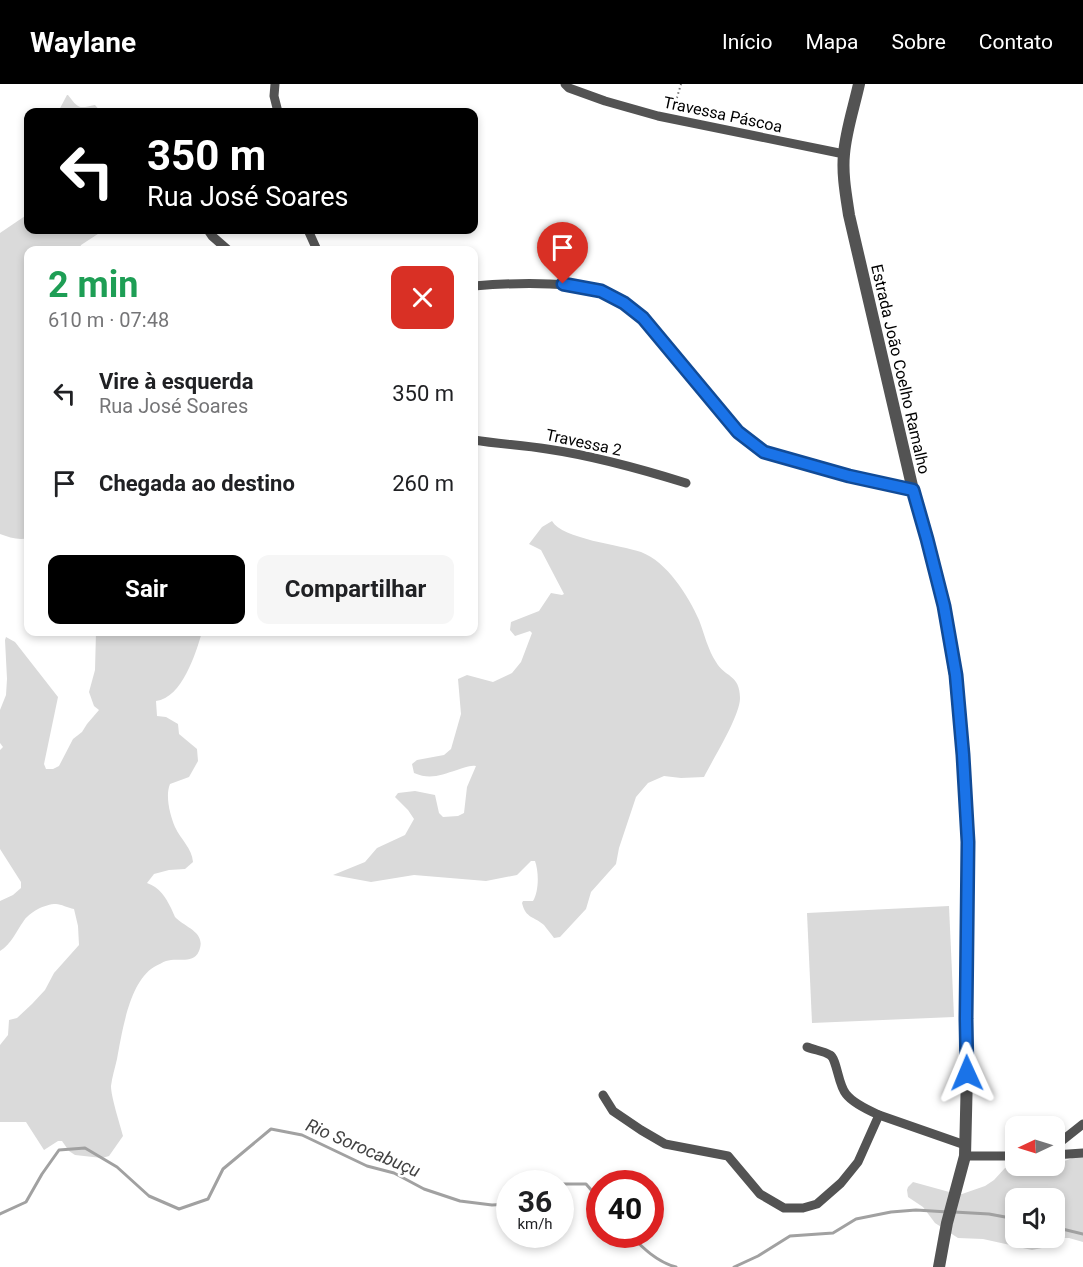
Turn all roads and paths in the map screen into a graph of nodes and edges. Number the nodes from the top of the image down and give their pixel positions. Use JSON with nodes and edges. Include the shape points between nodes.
{"nodes":[{"id":1,"x":268,"y":84,"type":"edge"},
{"id":2,"x":274,"y":84,"type":"edge"},
{"id":3,"x":565,"y":84,"type":"edge"},
{"id":4,"x":681,"y":84,"type":"edge"},
{"id":5,"x":859,"y":84,"type":"edge"},
{"id":6,"x":274,"y":96,"type":"junction"},
{"id":7,"x":277,"y":108,"type":"edge"},
{"id":8,"x":671,"y":120,"type":"junction"},
{"id":9,"x":844,"y":154,"type":"junction"},
{"id":10,"x":211,"y":234,"type":"edge"},
{"id":11,"x":223,"y":246,"type":"edge"},
{"id":12,"x":478,"y":286,"type":"edge"},
{"id":13,"x":478,"y":440,"type":"edge"},
{"id":14,"x":686,"y":483,"type":"dead end"},
{"id":15,"x":913,"y":490,"type":"junction"},
{"id":16,"x":807,"y":1047,"type":"dead end"},
{"id":17,"x":603,"y":1095,"type":"dead end"},
{"id":18,"x":879,"y":1115,"type":"junction"},
{"id":19,"x":1083,"y":1124,"type":"edge"},
{"id":20,"x":1065,"y":1138,"type":"edge"},
{"id":21,"x":965,"y":1151,"type":"junction"},
{"id":22,"x":1083,"y":1153,"type":"edge"},
{"id":23,"x":1065,"y":1154,"type":"edge"},
{"id":24,"x":1005,"y":1155,"type":"edge"},
{"id":25,"x":939,"y":1267,"type":"edge"}],
"edges":[{"from":1,"to":6,"type":"street"},
{"from":2,"to":6,"type":"street"},
{"from":3,"to":8,"type":"street","name":"Travessa Páscoa","via":[[605,101]]},
{"from":4,"to":8,"type":"path"},
{"from":5,"to":9,"type":"street","name":"Estrada João Coelho Ramalho"},
{"from":6,"to":7,"type":"street"},
{"from":8,"to":9,"type":"street","name":"Travessa Páscoa"},
{"from":9,"to":15,"type":"street","name":"Estrada João Coelho Ramalho","via":[[849,215]]},
{"from":10,"to":11,"type":"street"},
{"from":12,"to":15,"type":"street","via":[[563,284],[601,291],[643,318],[738,432],[764,452]]},
{"from":13,"to":14,"type":"street","name":"Travessa 2","via":[[587,456]]},
{"from":15,"to":21,"type":"street","name":"Estrada João Coelho Ramalho","via":[[944,606],[956,675],[963,755],[968,842]]},
{"from":16,"to":18,"type":"street","via":[[832,1055],[846,1095]]},
{"from":17,"to":18,"type":"street","via":[[613,1111],[665,1144],[728,1156],[760,1194],[784,1208],[817,1204],[841,1184],[858,1162]]},
{"from":18,"to":21,"type":"street"},
{"from":19,"to":20,"type":"street"},
{"from":21,"to":24,"type":"street"},
{"from":21,"to":25,"type":"street","name":"Estrada João Coelho Ramalho"},
{"from":22,"to":23,"type":"street"}]}
